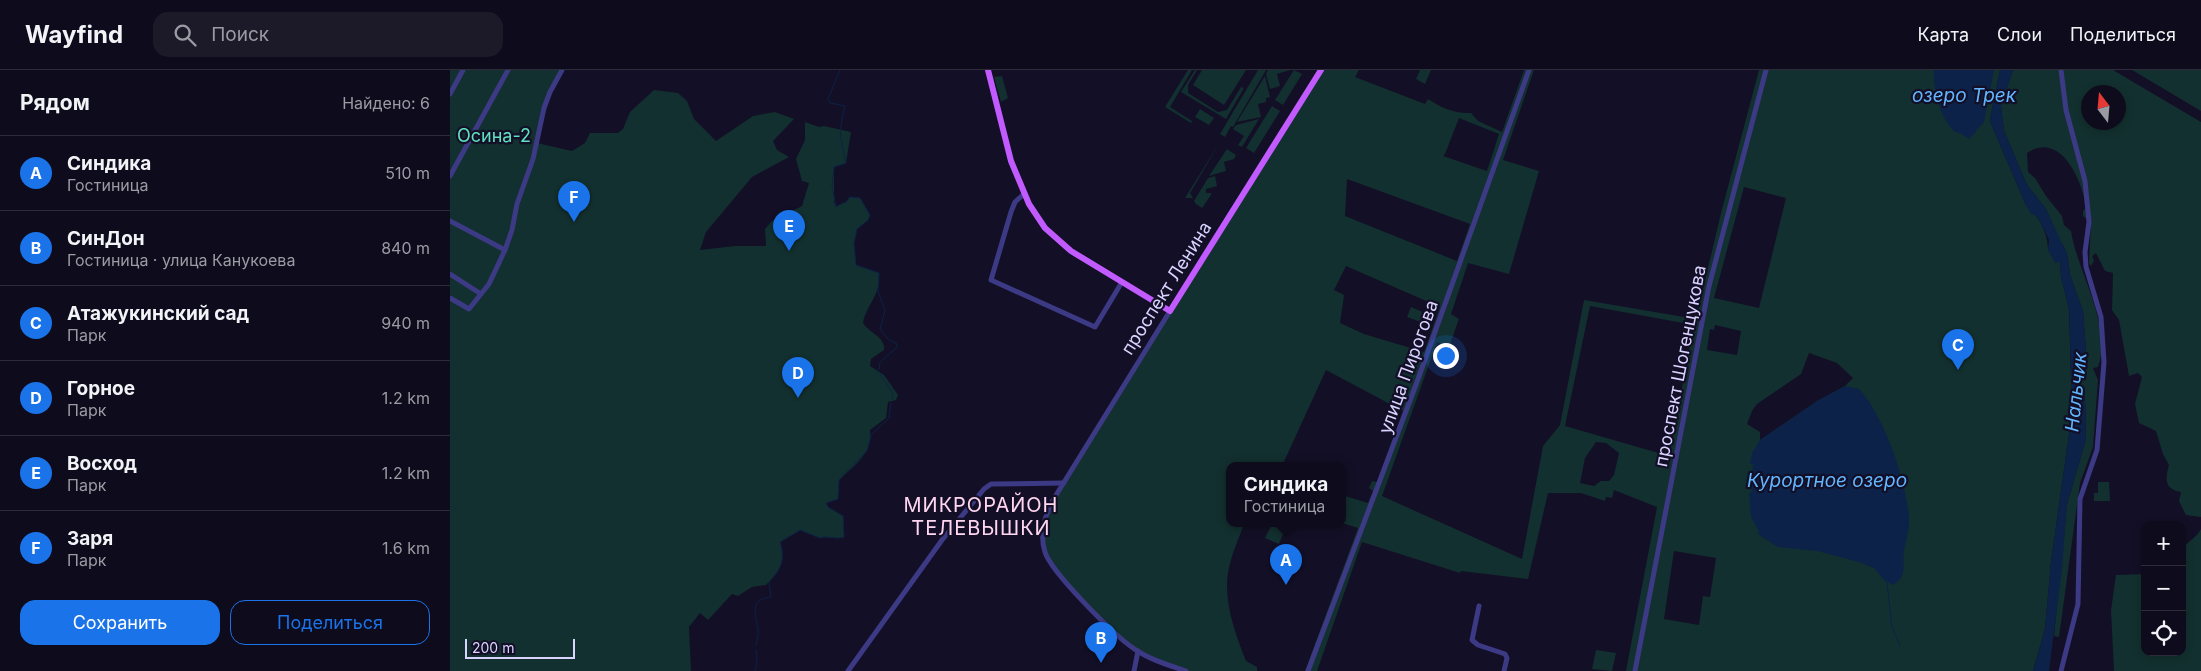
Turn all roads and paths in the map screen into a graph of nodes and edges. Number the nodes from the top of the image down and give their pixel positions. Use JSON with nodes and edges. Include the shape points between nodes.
{"nodes":[{"id":1,"x":463,"y":70,"type":"edge"},
{"id":2,"x":508,"y":70,"type":"edge"},
{"id":3,"x":562,"y":70,"type":"edge"},
{"id":4,"x":988,"y":70,"type":"edge"},
{"id":5,"x":1321,"y":70,"type":"edge"},
{"id":6,"x":1528,"y":70,"type":"edge"},
{"id":7,"x":1766,"y":70,"type":"edge"},
{"id":8,"x":2061,"y":70,"type":"edge"},
{"id":9,"x":450,"y":94,"type":"edge"},
{"id":10,"x":450,"y":176,"type":"edge"},
{"id":11,"x":1024,"y":194,"type":"junction"},
{"id":12,"x":450,"y":221,"type":"edge"},
{"id":13,"x":505,"y":250,"type":"junction"},
{"id":14,"x":450,"y":274,"type":"edge"},
{"id":15,"x":1122,"y":282,"type":"junction"},
{"id":16,"x":481,"y":294,"type":"junction"},
{"id":17,"x":450,"y":298,"type":"edge"},
{"id":18,"x":1170,"y":311,"type":"junction"},
{"id":19,"x":1064,"y":483,"type":"junction"},
{"id":20,"x":1479,"y":606,"type":"dead end"},
{"id":21,"x":1138,"y":651,"type":"junction"},
{"id":22,"x":848,"y":671,"type":"edge"},
{"id":23,"x":1134,"y":671,"type":"edge"},
{"id":24,"x":1186,"y":671,"type":"edge"},
{"id":25,"x":1308,"y":671,"type":"edge"},
{"id":26,"x":1504,"y":671,"type":"edge"},
{"id":27,"x":1635,"y":671,"type":"edge"},
{"id":28,"x":2061,"y":671,"type":"edge"}],
"edges":[{"from":1,"to":9,"type":"street"},
{"from":2,"to":10,"type":"street"},
{"from":3,"to":13,"type":"street","via":[[544,108],[533,158]]},
{"from":4,"to":11,"type":"main road","via":[[1006,148]]},
{"from":5,"to":18,"type":"main road","name":"проспект Ленина"},
{"from":6,"to":25,"type":"street","name":"улица Пирогова","via":[[1414,391]]},
{"from":7,"to":27,"type":"street","name":"проспект Шогенцукова","via":[[1709,286]]},
{"from":8,"to":28,"type":"street","via":[[2066,110],[2086,187],[2089,222],[2085,261],[2101,317],[2104,362],[2097,450],[2080,499],[2078,604]]},
{"from":11,"to":15,"type":"main road","via":[[1056,239]]},
{"from":11,"to":15,"type":"street","via":[[1015,202],[1011,212],[991,280],[1095,327]]},
{"from":12,"to":13,"type":"street"},
{"from":13,"to":16,"type":"street"},
{"from":14,"to":16,"type":"street"},
{"from":15,"to":18,"type":"main road"},
{"from":16,"to":17,"type":"street","via":[[470,309]]},
{"from":18,"to":19,"type":"street","name":"проспект Ленина"},
{"from":19,"to":21,"type":"street","name":"проспект Ленина","via":[[1048,510],[1043,526],[1045,553],[1060,577]]},
{"from":19,"to":22,"type":"street","via":[[991,484],[984,488],[942,540]]},
{"from":20,"to":26,"type":"street","via":[[1472,640],[1505,654]]},
{"from":21,"to":23,"type":"street"},
{"from":21,"to":24,"type":"street"}]}
